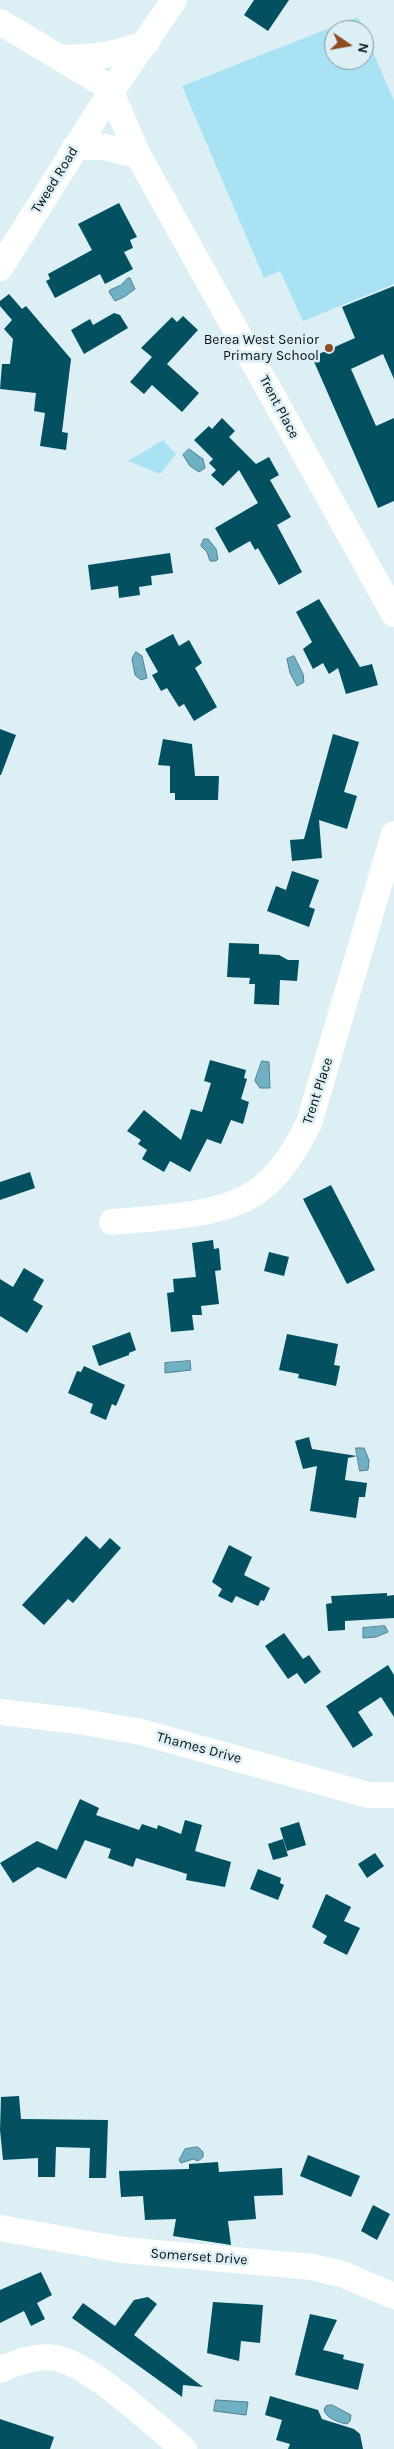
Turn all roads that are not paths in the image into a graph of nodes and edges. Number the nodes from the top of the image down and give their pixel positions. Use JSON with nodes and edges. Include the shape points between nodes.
{"nodes":[{"id":1,"x":174,"y":0,"type":"edge"},
{"id":2,"x":0,"y":22,"type":"edge"},
{"id":3,"x":147,"y":42,"type":"junction"},
{"id":4,"x":59,"y":58,"type":"junction"},
{"id":5,"x":111,"y":92,"type":"junction"},
{"id":6,"x":75,"y":147,"type":"junction"},
{"id":7,"x":138,"y":155,"type":"junction"},
{"id":8,"x":0,"y":268,"type":"edge"},
{"id":9,"x":394,"y":614,"type":"edge"},
{"id":10,"x":394,"y":834,"type":"edge"},
{"id":11,"x":112,"y":1222,"type":"dead end"},
{"id":12,"x":0,"y":1712,"type":"edge"},
{"id":13,"x":394,"y":1795,"type":"edge"},
{"id":14,"x":0,"y":2228,"type":"edge"},
{"id":15,"x":394,"y":2296,"type":"edge"},
{"id":16,"x":0,"y":2370,"type":"edge"},
{"id":17,"x":184,"y":2449,"type":"edge"}],
"edges":[{"from":1,"to":3,"type":"street","name":"Tweed Road"},
{"from":2,"to":4,"type":"street"},
{"from":3,"to":4,"type":"street","via":[[110,55]]},
{"from":3,"to":5,"type":"street","name":"Tweed Road"},
{"from":4,"to":5,"type":"street","via":[[90,75]]},
{"from":5,"to":6,"type":"street","name":"Tweed Road"},
{"from":5,"to":7,"type":"street","name":"Trent Place"},
{"from":6,"to":7,"type":"street","via":[[104,147]]},
{"from":6,"to":8,"type":"street","name":"Tweed Road"},
{"from":7,"to":9,"type":"street","name":"Trent Place"},
{"from":10,"to":11,"type":"street","name":"Trent Place","via":[[308,1124],[296,1149],[269,1181],[236,1202],[181,1215]]},
{"from":12,"to":13,"type":"street","name":"Thames Drive","via":[[141,1732],[368,1795]]},
{"from":14,"to":15,"type":"street","name":"Somerset Drive","via":[[123,2250],[312,2267],[342,2274]]},
{"from":16,"to":17,"type":"street","via":[[36,2358],[55,2358],[76,2365]]}]}
